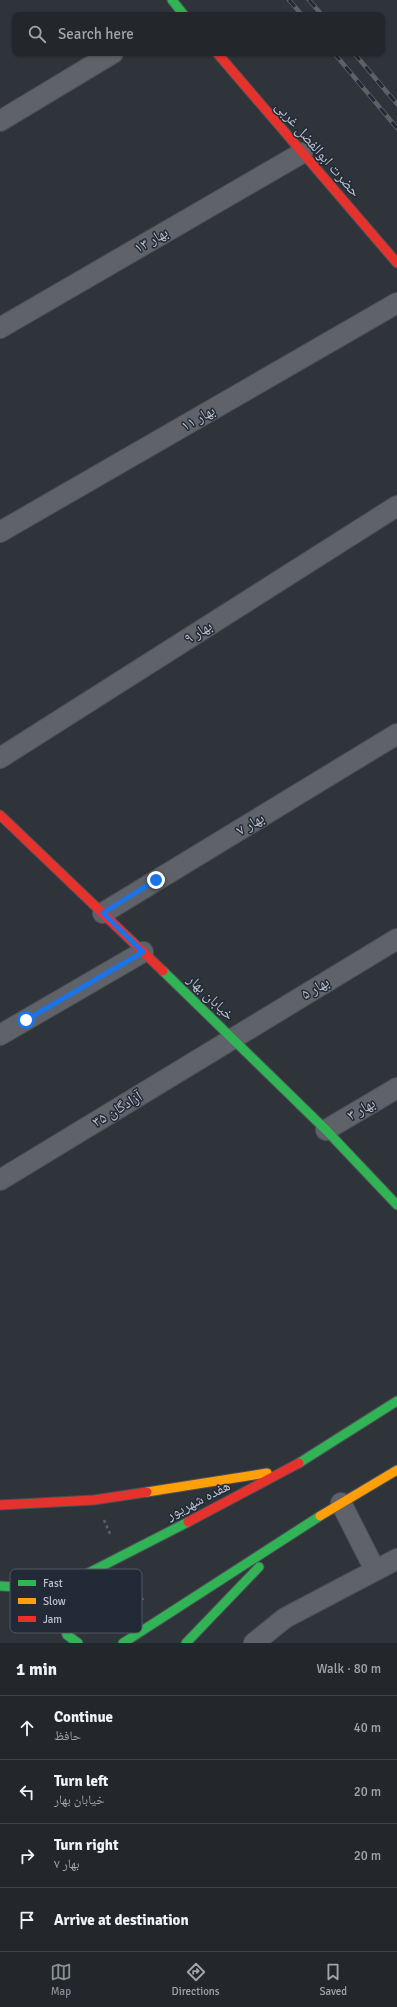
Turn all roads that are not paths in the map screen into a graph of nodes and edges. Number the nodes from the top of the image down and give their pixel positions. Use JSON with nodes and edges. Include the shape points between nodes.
{"nodes":[{"id":1,"x":108,"y":56,"type":"edge"},
{"id":2,"x":220,"y":56,"type":"edge"},
{"id":3,"x":0,"y":121,"type":"edge"},
{"id":4,"x":302,"y":153,"type":"junction"},
{"id":5,"x":397,"y":263,"type":"edge"},
{"id":6,"x":397,"y":303,"type":"edge"},
{"id":7,"x":0,"y":328,"type":"edge"},
{"id":8,"x":397,"y":506,"type":"edge"},
{"id":9,"x":0,"y":532,"type":"edge"},
{"id":10,"x":397,"y":734,"type":"edge"},
{"id":11,"x":0,"y":758,"type":"edge"},
{"id":12,"x":0,"y":815,"type":"edge"},
{"id":13,"x":103,"y":913,"type":"junction"},
{"id":14,"x":397,"y":939,"type":"edge"},
{"id":15,"x":143,"y":952,"type":"junction"},
{"id":16,"x":0,"y":1035,"type":"edge"},
{"id":17,"x":234,"y":1038,"type":"junction"},
{"id":18,"x":397,"y":1088,"type":"edge"},
{"id":19,"x":326,"y":1130,"type":"junction"},
{"id":20,"x":0,"y":1180,"type":"edge"},
{"id":21,"x":393,"y":1194,"type":"edge"},
{"id":22,"x":397,"y":1396,"type":"edge"},
{"id":23,"x":397,"y":1401,"type":"edge"},
{"id":24,"x":387,"y":1408,"type":"junction"},
{"id":25,"x":397,"y":1470,"type":"edge"},
{"id":26,"x":286,"y":1471,"type":"junction"},
{"id":27,"x":341,"y":1503,"type":"junction"},
{"id":28,"x":0,"y":1505,"type":"edge"},
{"id":29,"x":287,"y":1539,"type":"junction"},
{"id":30,"x":397,"y":1559,"type":"edge"},
{"id":31,"x":96,"y":1569,"type":"edge"},
{"id":32,"x":375,"y":1570,"type":"junction"},
{"id":33,"x":0,"y":1586,"type":"edge"},
{"id":34,"x":10,"y":1587,"type":"edge"},
{"id":35,"x":142,"y":1632,"type":"edge"},
{"id":36,"x":66,"y":1633,"type":"edge"},
{"id":37,"x":140,"y":1633,"type":"edge"},
{"id":38,"x":78,"y":1643,"type":"edge"},
{"id":39,"x":124,"y":1643,"type":"edge"},
{"id":40,"x":186,"y":1643,"type":"edge"},
{"id":41,"x":254,"y":1643,"type":"edge"}],
"edges":[{"from":1,"to":3,"type":"street"},
{"from":2,"to":4,"type":"main road","name":"حضرت ابوالفضل غربی"},
{"from":4,"to":5,"type":"main road","name":"حضرت ابوالفضل غربی"},
{"from":4,"to":7,"type":"street","name":"بهار ۱۳"},
{"from":6,"to":9,"type":"street","name":"بهار ۱۱"},
{"from":8,"to":11,"type":"street","name":"بهار ۹"},
{"from":10,"to":13,"type":"street","name":"بهار ۷"},
{"from":12,"to":13,"type":"main road","name":"خیابان بهار"},
{"from":13,"to":15,"type":"main road","name":"خیابان بهار"},
{"from":14,"to":17,"type":"street","name":"بهار ۵"},
{"from":15,"to":16,"type":"street"},
{"from":15,"to":17,"type":"main road","name":"خیابان بهار"},
{"from":17,"to":19,"type":"main road","name":"خیابان بهار"},
{"from":17,"to":20,"type":"street","name":"آزادگان ۳۵"},
{"from":18,"to":19,"type":"street","name":"بهار ۳"},
{"from":19,"to":21,"type":"main road","name":"خیابان بهار"},
{"from":22,"to":24,"type":"main road"},
{"from":23,"to":24,"type":"main road","name":"هفده شهریور"},
{"from":24,"to":26,"type":"main road","name":"هفده شهریور"},
{"from":25,"to":27,"type":"main road"},
{"from":26,"to":28,"type":"main road","via":[[94,1500]]},
{"from":26,"to":31,"type":"main road","name":"هفده شهریور"},
{"from":27,"to":29,"type":"main road"},
{"from":27,"to":32,"type":"street"},
{"from":29,"to":35,"type":"main road"},
{"from":29,"to":40,"type":"main road"},
{"from":30,"to":32,"type":"street"},
{"from":32,"to":41,"type":"street","via":[[285,1618]]},
{"from":33,"to":34,"type":"main road","name":"هفده شهریور"},
{"from":36,"to":38,"type":"main road"},
{"from":37,"to":39,"type":"main road"}]}
